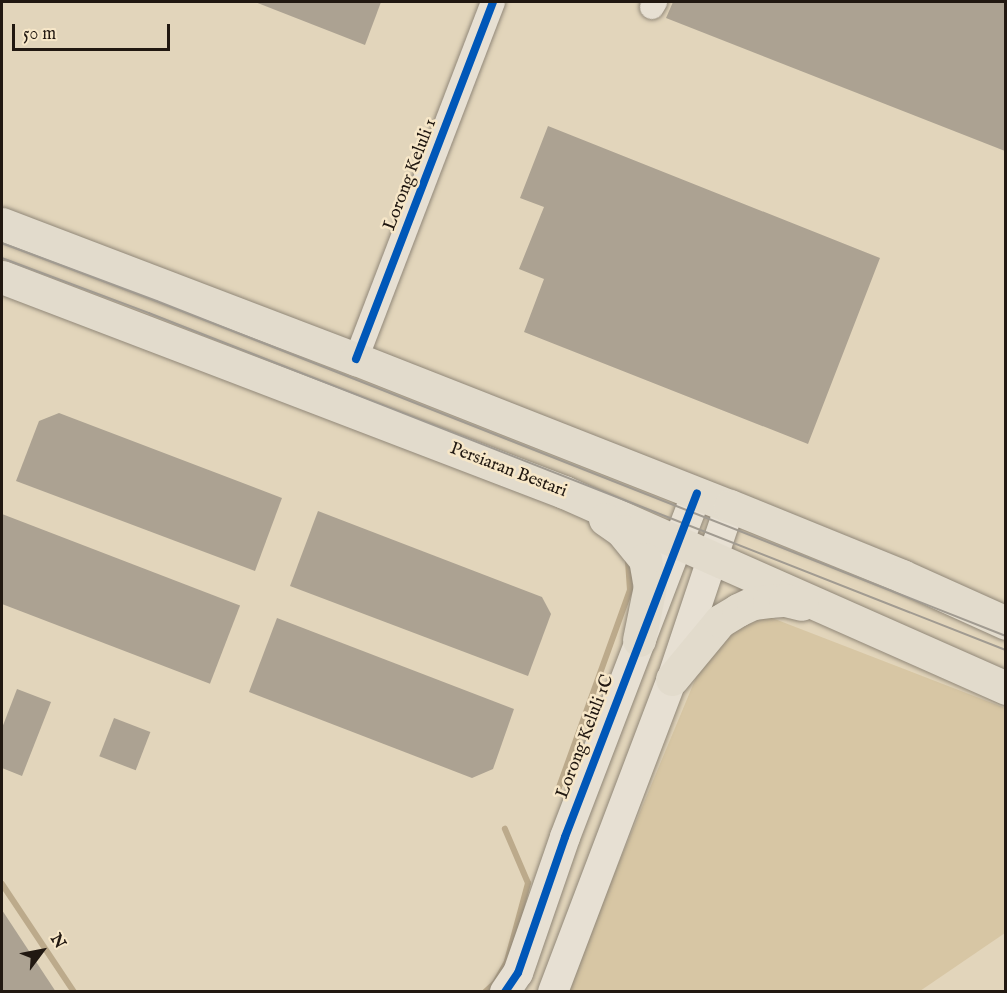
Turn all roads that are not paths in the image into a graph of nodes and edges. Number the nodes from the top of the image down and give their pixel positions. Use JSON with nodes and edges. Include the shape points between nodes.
{"nodes":[{"id":1,"x":493,"y":2,"type":"edge"},
{"id":2,"x":2,"y":224,"type":"edge"},
{"id":3,"x":2,"y":277,"type":"edge"},
{"id":4,"x":356,"y":359,"type":"junction"},
{"id":5,"x":564,"y":492,"type":"junction"},
{"id":6,"x":698,"y":493,"type":"junction"},
{"id":7,"x":730,"y":506,"type":"junction"},
{"id":8,"x":680,"y":541,"type":"junction"},
{"id":9,"x":713,"y":556,"type":"junction"},
{"id":10,"x":853,"y":620,"type":"junction"},
{"id":11,"x":1005,"y":623,"type":"edge"},
{"id":12,"x":639,"y":640,"type":"junction"},
{"id":13,"x":672,"y":679,"type":"junction"},
{"id":14,"x":1005,"y":688,"type":"edge"},
{"id":15,"x":505,"y":992,"type":"edge"},
{"id":16,"x":553,"y":992,"type":"edge"}],
"edges":[{"from":1,"to":4,"type":"street","name":"Lorong Keluli 1"},
{"from":2,"to":4,"type":"main road"},
{"from":3,"to":5,"type":"main road","name":"Persiaran Bestari"},
{"from":4,"to":6,"type":"main road"},
{"from":5,"to":8,"type":"main road","name":"Persiaran Bestari"},
{"from":5,"to":12,"type":"main road","via":[[622,531],[645,559],[650,585]]},
{"from":6,"to":7,"type":"main road"},
{"from":6,"to":8,"type":"street","name":"Lorong Keluli 1C"},
{"from":7,"to":9,"type":"street"},
{"from":7,"to":11,"type":"main road"},
{"from":8,"to":9,"type":"main road","name":"Persiaran Bestari"},
{"from":8,"to":12,"type":"street","name":"Lorong Keluli 1C"},
{"from":9,"to":10,"type":"main road","name":"Persiaran Bestari"},
{"from":9,"to":13,"type":"street"},
{"from":10,"to":13,"type":"main road","via":[[785,600],[753,603],[720,621]]},
{"from":10,"to":14,"type":"main road","name":"Persiaran Bestari"},
{"from":12,"to":15,"type":"street","name":"Lorong Keluli 1C","via":[[518,973]]},
{"from":13,"to":16,"type":"street"}]}
